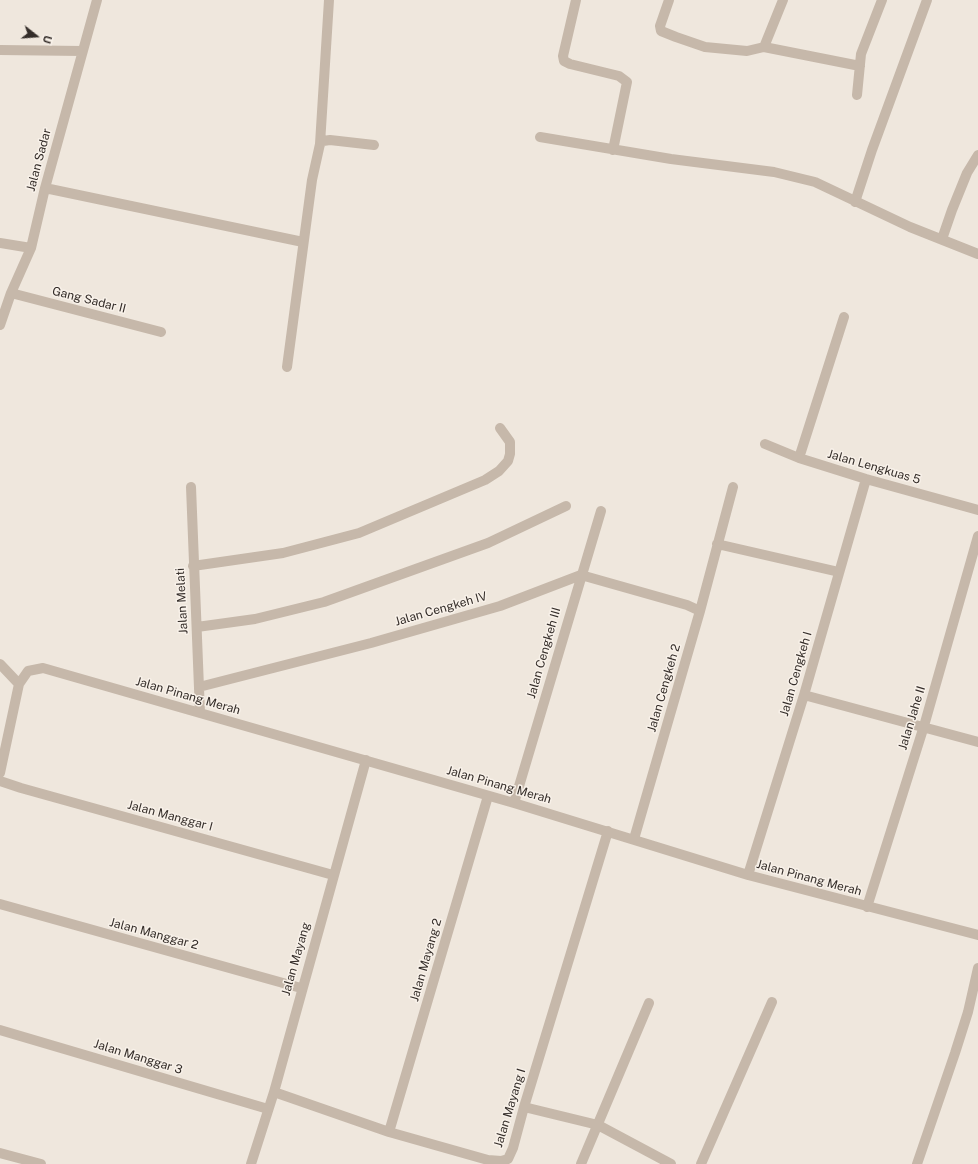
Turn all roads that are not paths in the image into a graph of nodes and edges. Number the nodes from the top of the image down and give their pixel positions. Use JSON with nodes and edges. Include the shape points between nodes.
{"nodes":[{"id":1,"x":97,"y":0,"type":"edge"},
{"id":2,"x":329,"y":0,"type":"edge"},
{"id":3,"x":576,"y":0,"type":"edge"},
{"id":4,"x":669,"y":0,"type":"edge"},
{"id":5,"x":783,"y":0,"type":"edge"},
{"id":6,"x":882,"y":0,"type":"edge"},
{"id":7,"x":927,"y":0,"type":"edge"},
{"id":8,"x":764,"y":47,"type":"junction"},
{"id":9,"x":0,"y":50,"type":"edge"},
{"id":10,"x":82,"y":51,"type":"junction"},
{"id":11,"x":860,"y":66,"type":"junction"},
{"id":12,"x":857,"y":95,"type":"dead end"},
{"id":13,"x":540,"y":137,"type":"dead end"},
{"id":14,"x":320,"y":144,"type":"junction"},
{"id":15,"x":374,"y":145,"type":"dead end"},
{"id":16,"x":613,"y":150,"type":"junction"},
{"id":17,"x":978,"y":155,"type":"edge"},
{"id":18,"x":45,"y":188,"type":"junction"},
{"id":19,"x":855,"y":202,"type":"junction"},
{"id":20,"x":942,"y":239,"type":"junction"},
{"id":21,"x":303,"y":242,"type":"junction"},
{"id":22,"x":0,"y":243,"type":"edge"},
{"id":23,"x":31,"y":248,"type":"junction"},
{"id":24,"x":978,"y":254,"type":"edge"},
{"id":25,"x":11,"y":293,"type":"junction"},
{"id":26,"x":844,"y":316,"type":"dead end"},
{"id":27,"x":0,"y":325,"type":"edge"},
{"id":28,"x":161,"y":332,"type":"dead end"},
{"id":29,"x":287,"y":367,"type":"dead end"},
{"id":30,"x":500,"y":428,"type":"dead end"},
{"id":31,"x":765,"y":444,"type":"dead end"},
{"id":32,"x":799,"y":458,"type":"junction"},
{"id":33,"x":866,"y":479,"type":"junction"},
{"id":34,"x":191,"y":487,"type":"dead end"},
{"id":35,"x":733,"y":487,"type":"dead end"},
{"id":36,"x":566,"y":506,"type":"dead end"},
{"id":37,"x":978,"y":510,"type":"edge"},
{"id":38,"x":601,"y":511,"type":"dead end"},
{"id":39,"x":978,"y":536,"type":"edge"},
{"id":40,"x":717,"y":544,"type":"junction"},
{"id":41,"x":194,"y":566,"type":"junction"},
{"id":42,"x":839,"y":572,"type":"junction"},
{"id":43,"x":581,"y":575,"type":"junction"},
{"id":44,"x":700,"y":611,"type":"junction"},
{"id":45,"x":197,"y":627,"type":"junction"},
{"id":46,"x":0,"y":664,"type":"edge"},
{"id":47,"x":19,"y":684,"type":"junction"},
{"id":48,"x":199,"y":687,"type":"junction"},
{"id":49,"x":804,"y":695,"type":"junction"},
{"id":50,"x":200,"y":713,"type":"junction"},
{"id":51,"x":924,"y":726,"type":"junction"},
{"id":52,"x":978,"y":742,"type":"edge"},
{"id":53,"x":366,"y":760,"type":"junction"},
{"id":54,"x":0,"y":773,"type":"edge"},
{"id":55,"x":0,"y":781,"type":"edge"},
{"id":56,"x":488,"y":796,"type":"junction"},
{"id":57,"x":514,"y":804,"type":"junction"},
{"id":58,"x":608,"y":831,"type":"junction"},
{"id":59,"x":634,"y":839,"type":"junction"},
{"id":60,"x":333,"y":875,"type":"junction"},
{"id":61,"x":748,"y":875,"type":"junction"},
{"id":62,"x":0,"y":904,"type":"edge"},
{"id":63,"x":867,"y":906,"type":"junction"},
{"id":64,"x":978,"y":935,"type":"edge"},
{"id":65,"x":978,"y":968,"type":"edge"},
{"id":66,"x":301,"y":988,"type":"junction"},
{"id":67,"x":772,"y":1002,"type":"dead end"},
{"id":68,"x":649,"y":1004,"type":"dead end"},
{"id":69,"x":0,"y":1030,"type":"edge"},
{"id":70,"x":274,"y":1092,"type":"junction"},
{"id":71,"x":524,"y":1107,"type":"junction"},
{"id":72,"x":268,"y":1109,"type":"junction"},
{"id":73,"x":598,"y":1126,"type":"junction"},
{"id":74,"x":389,"y":1132,"type":"junction"},
{"id":75,"x":0,"y":1153,"type":"edge"},
{"id":76,"x":41,"y":1164,"type":"edge"},
{"id":77,"x":251,"y":1164,"type":"edge"},
{"id":78,"x":581,"y":1164,"type":"edge"},
{"id":79,"x":671,"y":1164,"type":"edge"},
{"id":80,"x":702,"y":1164,"type":"edge"},
{"id":81,"x":917,"y":1164,"type":"edge"}],
"edges":[{"from":1,"to":10,"type":"street","name":"Jalan Sadar"},
{"from":2,"to":14,"type":"street"},
{"from":3,"to":16,"type":"street","via":[[564,61],[619,76],[627,82]]},
{"from":4,"to":8,"type":"street","via":[[660,26],[661,31],[705,47],[747,51]]},
{"from":5,"to":8,"type":"street"},
{"from":6,"to":11,"type":"street","via":[[861,54]]},
{"from":7,"to":19,"type":"street"},
{"from":8,"to":11,"type":"street"},
{"from":9,"to":10,"type":"street"},
{"from":10,"to":18,"type":"street","name":"Jalan Sadar"},
{"from":11,"to":12,"type":"street"},
{"from":13,"to":16,"type":"street"},
{"from":14,"to":15,"type":"street","via":[[330,140]]},
{"from":14,"to":21,"type":"street"},
{"from":16,"to":19,"type":"street","via":[[671,160],[774,172],[815,182]]},
{"from":17,"to":20,"type":"street","via":[[967,173]]},
{"from":18,"to":21,"type":"street"},
{"from":18,"to":23,"type":"street","name":"Jalan Sadar"},
{"from":19,"to":20,"type":"street","via":[[910,228]]},
{"from":20,"to":24,"type":"street"},
{"from":21,"to":29,"type":"street"},
{"from":22,"to":23,"type":"street"},
{"from":23,"to":25,"type":"street","name":"Jalan Sadar"},
{"from":25,"to":27,"type":"street","name":"Jalan Sadar"},
{"from":25,"to":28,"type":"street","name":"Gang Sadar II"},
{"from":26,"to":32,"type":"street"},
{"from":30,"to":41,"type":"street","via":[[510,442],[508,461],[485,480],[359,533],[283,553]]},
{"from":31,"to":32,"type":"street","name":"Jalan Lengkuas 5"},
{"from":32,"to":33,"type":"street","name":"Jalan Lengkuas 5"},
{"from":33,"to":37,"type":"street","name":"Jalan Lengkuas 5"},
{"from":33,"to":42,"type":"street","name":"Jalan Cengkeh I"},
{"from":34,"to":41,"type":"street","name":"Jalan Melati"},
{"from":35,"to":40,"type":"street","name":"Jalan Cengkeh 2"},
{"from":36,"to":45,"type":"street","via":[[488,543],[324,602],[255,619]]},
{"from":38,"to":43,"type":"street","name":"Jalan Cengkeh III"},
{"from":39,"to":51,"type":"street","name":"Jalan Jahe II"},
{"from":40,"to":42,"type":"street"},
{"from":40,"to":44,"type":"street","name":"Jalan Cengkeh 2"},
{"from":41,"to":45,"type":"street","name":"Jalan Melati"},
{"from":42,"to":49,"type":"street","name":"Jalan Cengkeh I"},
{"from":43,"to":44,"type":"street"},
{"from":43,"to":48,"type":"street","name":"Jalan Cengkeh IV","via":[[500,606],[371,643]]},
{"from":43,"to":57,"type":"street","name":"Jalan Cengkeh III"},
{"from":44,"to":59,"type":"street","name":"Jalan Cengkeh 2"},
{"from":45,"to":48,"type":"street","name":"Jalan Melati"},
{"from":46,"to":47,"type":"street"},
{"from":47,"to":50,"type":"street","name":"Jalan Pinang Merah","via":[[28,671],[43,668]]},
{"from":47,"to":54,"type":"street"},
{"from":48,"to":50,"type":"street","name":"Jalan Melati"},
{"from":49,"to":51,"type":"street"},
{"from":49,"to":61,"type":"street","name":"Jalan Cengkeh I"},
{"from":50,"to":53,"type":"street","name":"Jalan Pinang Merah"},
{"from":51,"to":52,"type":"street"},
{"from":51,"to":63,"type":"street","name":"Jalan Jahe II"},
{"from":53,"to":56,"type":"street","name":"Jalan Pinang Merah"},
{"from":53,"to":60,"type":"street","name":"Jalan Mayang"},
{"from":55,"to":60,"type":"street","name":"Jalan Manggar I"},
{"from":56,"to":57,"type":"street","name":"Jalan Pinang Merah"},
{"from":56,"to":74,"type":"street","name":"Jalan Mayang 2"},
{"from":57,"to":58,"type":"street","name":"Jalan Pinang Merah"},
{"from":58,"to":59,"type":"street","name":"Jalan Pinang Merah"},
{"from":58,"to":71,"type":"street","name":"Jalan Mayang I"},
{"from":59,"to":61,"type":"street","name":"Jalan Pinang Merah"},
{"from":60,"to":66,"type":"street","name":"Jalan Mayang"},
{"from":61,"to":63,"type":"street","name":"Jalan Pinang Merah"},
{"from":62,"to":66,"type":"street","name":"Jalan Manggar 2"},
{"from":63,"to":64,"type":"street","name":"Jalan Pinang Merah"},
{"from":65,"to":81,"type":"street","via":[[968,1012]]},
{"from":66,"to":70,"type":"street","name":"Jalan Mayang"},
{"from":67,"to":80,"type":"street"},
{"from":68,"to":73,"type":"street"},
{"from":69,"to":72,"type":"street","name":"Jalan Manggar 3"},
{"from":70,"to":72,"type":"street","name":"Jalan Mayang"},
{"from":70,"to":74,"type":"street","name":"Jalan Mayang I"},
{"from":71,"to":73,"type":"street"},
{"from":71,"to":74,"type":"street","name":"Jalan Mayang I","via":[[513,1148],[508,1159],[502,1161],[488,1160]]},
{"from":72,"to":77,"type":"street","name":"Jalan Mayang"},
{"from":73,"to":78,"type":"street"},
{"from":73,"to":79,"type":"street"},
{"from":75,"to":76,"type":"street"}]}
